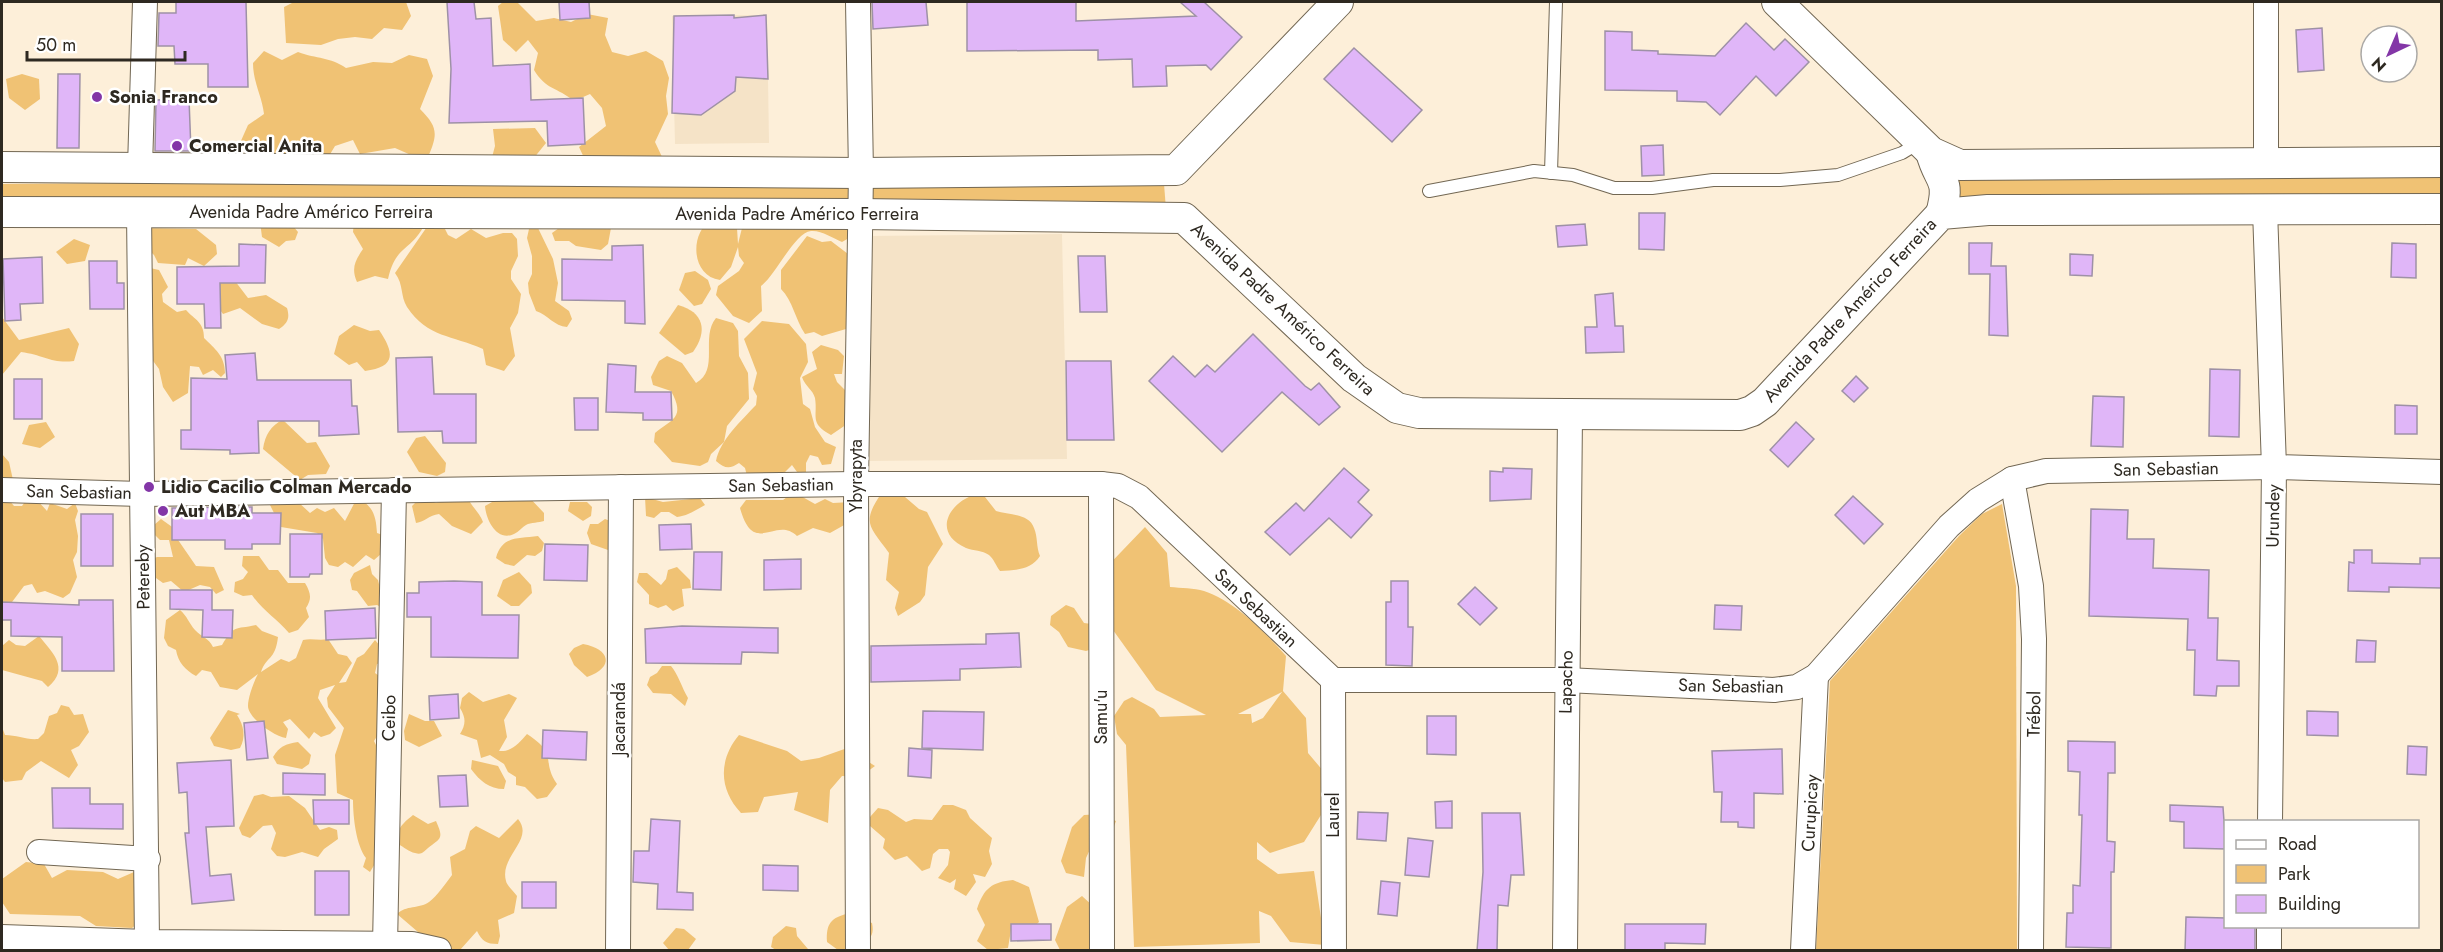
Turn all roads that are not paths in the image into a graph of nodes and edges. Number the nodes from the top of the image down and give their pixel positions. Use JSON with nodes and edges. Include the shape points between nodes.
{"nodes":[{"id":1,"x":145,"y":2,"type":"edge"},
{"id":2,"x":858,"y":2,"type":"edge"},
{"id":3,"x":1338,"y":2,"type":"edge"},
{"id":4,"x":1556,"y":2,"type":"edge"},
{"id":5,"x":1777,"y":2,"type":"edge"},
{"id":6,"x":2266,"y":2,"type":"edge"},
{"id":7,"x":1925,"y":147,"type":"junction"},
{"id":8,"x":2442,"y":162,"type":"edge"},
{"id":9,"x":2266,"y":163,"type":"junction"},
{"id":10,"x":2,"y":167,"type":"edge"},
{"id":11,"x":140,"y":167,"type":"junction"},
{"id":12,"x":1176,"y":170,"type":"junction"},
{"id":13,"x":861,"y":173,"type":"junction"},
{"id":14,"x":1551,"y":173,"type":"junction"},
{"id":15,"x":1429,"y":191,"type":"dead end"},
{"id":16,"x":2442,"y":209,"type":"edge"},
{"id":17,"x":2265,"y":210,"type":"junction"},
{"id":18,"x":2,"y":212,"type":"edge"},
{"id":19,"x":139,"y":212,"type":"junction"},
{"id":20,"x":859,"y":214,"type":"junction"},
{"id":21,"x":1941,"y":214,"type":"junction"},
{"id":22,"x":1184,"y":218,"type":"junction"},
{"id":23,"x":1570,"y":414,"type":"junction"},
{"id":24,"x":2274,"y":467,"type":"junction"},
{"id":25,"x":2442,"y":472,"type":"edge"},
{"id":26,"x":2012,"y":479,"type":"junction"},
{"id":27,"x":856,"y":484,"type":"junction"},
{"id":28,"x":1101,"y":484,"type":"junction"},
{"id":29,"x":621,"y":487,"type":"junction"},
{"id":30,"x":2,"y":490,"type":"edge"},
{"id":31,"x":394,"y":490,"type":"junction"},
{"id":32,"x":141,"y":494,"type":"junction"},
{"id":33,"x":1816,"y":676,"type":"junction"},
{"id":34,"x":1333,"y":680,"type":"junction"},
{"id":35,"x":1566,"y":680,"type":"junction"},
{"id":36,"x":2270,"y":820,"type":"edge"},
{"id":37,"x":39,"y":852,"type":"dead end"},
{"id":38,"x":148,"y":859,"type":"junction"},
{"id":39,"x":2269,"y":928,"type":"edge"},
{"id":40,"x":2,"y":937,"type":"edge"},
{"id":41,"x":147,"y":942,"type":"junction"},
{"id":42,"x":385,"y":946,"type":"junction"},
{"id":43,"x":439,"y":951,"type":"edge"},
{"id":44,"x":618,"y":951,"type":"edge"},
{"id":45,"x":858,"y":951,"type":"edge"},
{"id":46,"x":1102,"y":951,"type":"edge"},
{"id":47,"x":1334,"y":951,"type":"edge"},
{"id":48,"x":1565,"y":951,"type":"edge"},
{"id":49,"x":1803,"y":951,"type":"edge"},
{"id":50,"x":2031,"y":951,"type":"edge"},
{"id":51,"x":2269,"y":951,"type":"edge"}],
"edges":[{"from":1,"to":11,"type":"street"},
{"from":2,"to":13,"type":"street","name":"Ybyrapyta"},
{"from":3,"to":12,"type":"street"},
{"from":4,"to":14,"type":"lane"},
{"from":5,"to":7,"type":"street"},
{"from":6,"to":9,"type":"street"},
{"from":7,"to":9,"type":"street","via":[[1960,165]]},
{"from":7,"to":14,"type":"lane","via":[[1838,175],[1780,180],[1713,180],[1652,188],[1614,188],[1574,175]]},
{"from":7,"to":21,"type":"street","via":[[1946,184]]},
{"from":8,"to":9,"type":"street"},
{"from":10,"to":11,"type":"street"},
{"from":11,"to":13,"type":"street"},
{"from":12,"to":13,"type":"street"},
{"from":12,"to":22,"type":"street"},
{"from":13,"to":20,"type":"street","name":"Ybyrapyta"},
{"from":14,"to":15,"type":"lane","via":[[1534,171]]},
{"from":16,"to":17,"type":"street","name":"Avenida Padre Américo Ferreira"},
{"from":17,"to":21,"type":"street","name":"Avenida Padre Américo Ferreira","via":[[1988,210]]},
{"from":17,"to":24,"type":"street","name":"Urundey"},
{"from":18,"to":19,"type":"street","name":"Avenida Padre Américo Ferreira"},
{"from":19,"to":20,"type":"street","name":"Avenida Padre Américo Ferreira"},
{"from":19,"to":32,"type":"street","name":"Petereby"},
{"from":20,"to":22,"type":"street","name":"Avenida Padre Américo Ferreira"},
{"from":20,"to":27,"type":"street","name":"Ybyrapyta"},
{"from":21,"to":23,"type":"street","name":"Avenida Padre Américo Ferreira","via":[[1765,402],[1752,411],[1740,415]]},
{"from":22,"to":23,"type":"street","name":"Avenida Padre Américo Ferreira","via":[[1354,378],[1397,408],[1419,413]]},
{"from":23,"to":35,"type":"street","name":"Lapacho"},
{"from":24,"to":25,"type":"street","name":"San Sebastian"},
{"from":24,"to":26,"type":"street","name":"San Sebastian","via":[[2046,471]]},
{"from":24,"to":36,"type":"street","name":"Urundey"},
{"from":26,"to":33,"type":"street","name":"San Sebastian","via":[[1978,500],[1949,526]]},
{"from":26,"to":50,"type":"street","name":"Trébol","via":[[2031,586],[2034,639]]},
{"from":27,"to":28,"type":"street","name":"San Sebastian"},
{"from":27,"to":29,"type":"street","name":"San Sebastian"},
{"from":27,"to":45,"type":"street","name":"Ybyrapyta"},
{"from":28,"to":34,"type":"street","name":"San Sebastian","via":[[1118,486],[1138,497]]},
{"from":28,"to":46,"type":"street","name":"Samu'u"},
{"from":29,"to":31,"type":"street","name":"San Sebastian"},
{"from":29,"to":44,"type":"street","name":"Jacarandá"},
{"from":30,"to":32,"type":"street","name":"San Sebastian"},
{"from":31,"to":32,"type":"street","name":"San Sebastian"},
{"from":31,"to":42,"type":"street","name":"Ceibo"},
{"from":32,"to":38,"type":"street","name":"Petereby"},
{"from":33,"to":35,"type":"street","name":"San Sebastian","via":[[1797,687],[1774,690]]},
{"from":33,"to":49,"type":"street","name":"Curupicay"},
{"from":34,"to":35,"type":"street","name":"San Sebastian"},
{"from":34,"to":47,"type":"street","name":"Laurel"},
{"from":35,"to":48,"type":"street","name":"Lapacho"},
{"from":37,"to":38,"type":"street"},
{"from":38,"to":41,"type":"street","name":"Petereby"},
{"from":39,"to":51,"type":"street"},
{"from":40,"to":41,"type":"street"},
{"from":41,"to":42,"type":"street"},
{"from":42,"to":43,"type":"street","via":[[412,944]]}]}
